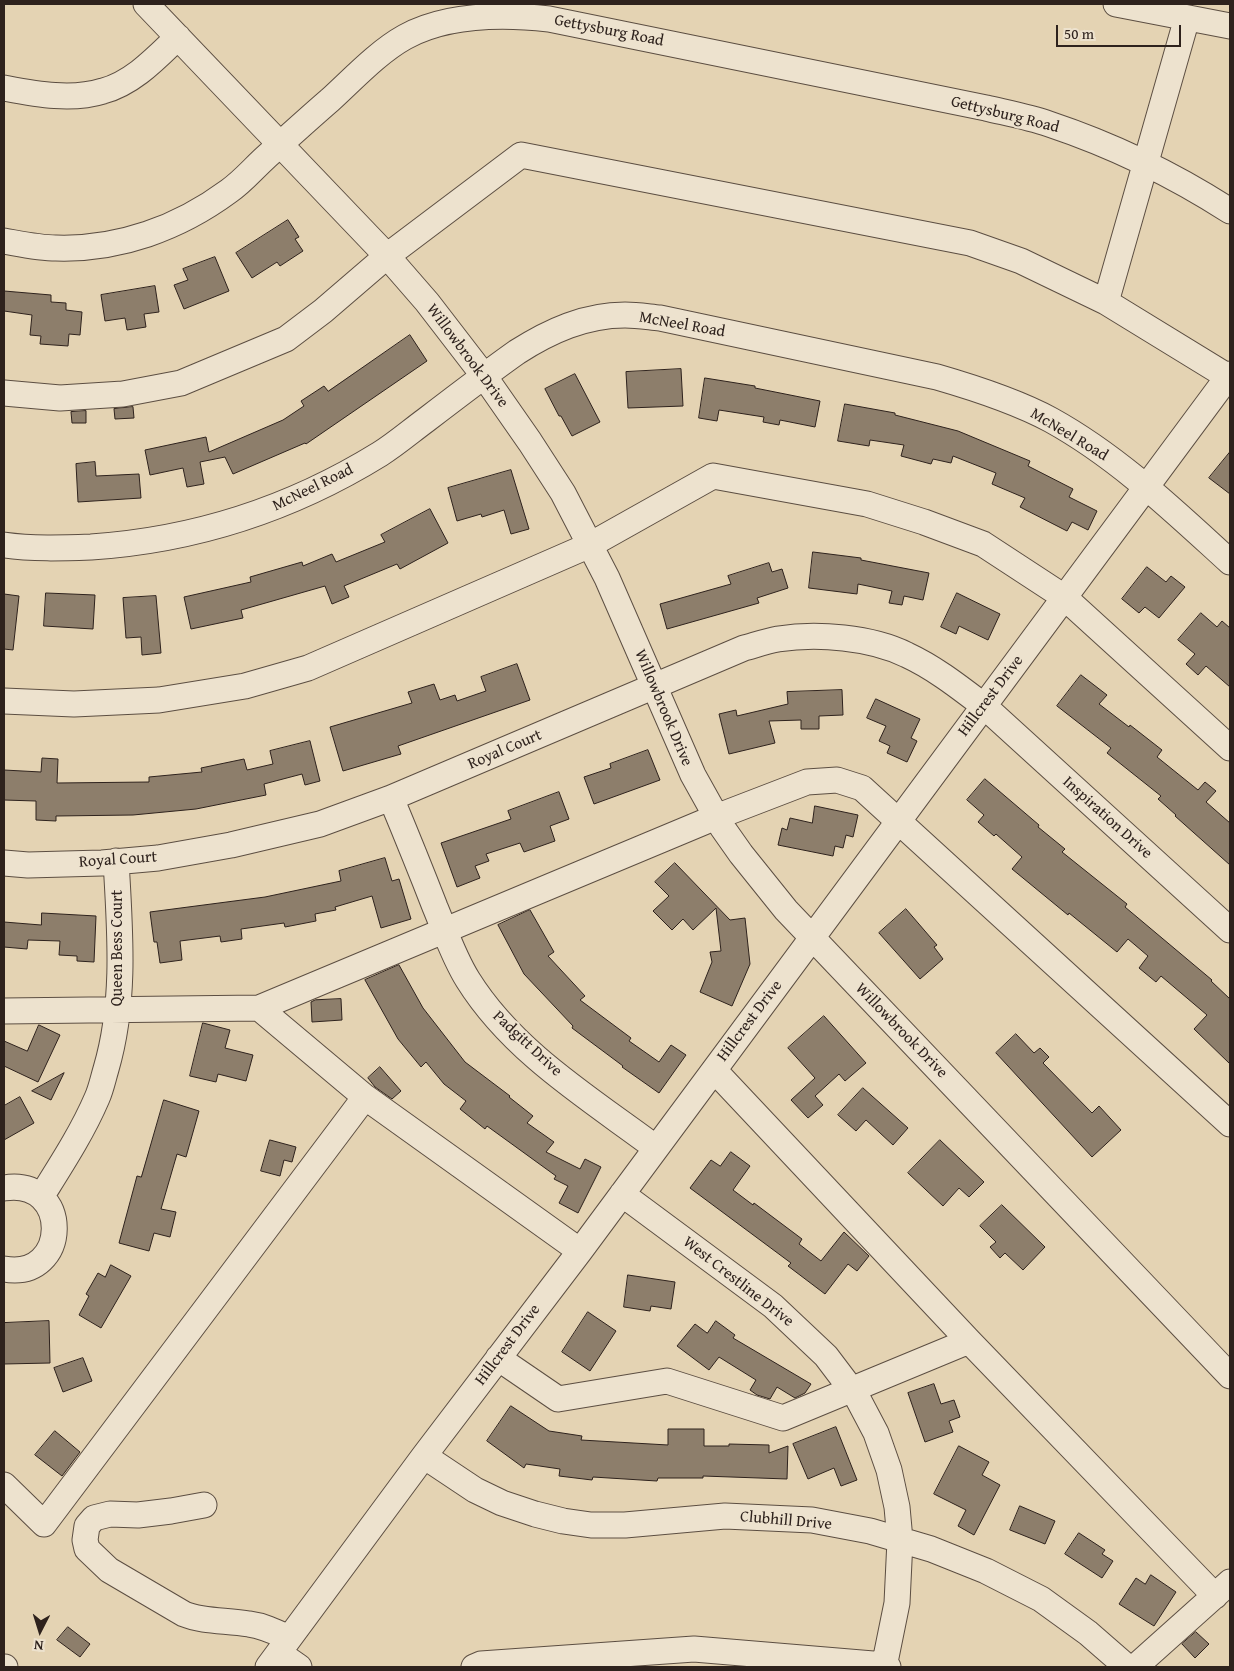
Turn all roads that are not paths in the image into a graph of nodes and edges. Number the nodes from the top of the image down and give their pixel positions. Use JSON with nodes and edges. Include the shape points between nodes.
{"nodes":[{"id":1,"x":146,"y":4,"type":"edge"},
{"id":2,"x":1116,"y":4,"type":"edge"},
{"id":3,"x":1186,"y":18,"type":"junction"},
{"id":4,"x":1230,"y":26,"type":"edge"},
{"id":5,"x":178,"y":37,"type":"junction"},
{"id":6,"x":4,"y":88,"type":"edge"},
{"id":7,"x":280,"y":144,"type":"junction"},
{"id":8,"x":1146,"y":165,"type":"junction"},
{"id":9,"x":1230,"y":211,"type":"edge"},
{"id":10,"x":4,"y":241,"type":"edge"},
{"id":11,"x":387,"y":256,"type":"junction"},
{"id":12,"x":1106,"y":302,"type":"junction"},
{"id":13,"x":484,"y":376,"type":"junction"},
{"id":14,"x":1230,"y":376,"type":"edge"},
{"id":15,"x":4,"y":392,"type":"edge"},
{"id":16,"x":1147,"y":486,"type":"junction"},
{"id":17,"x":4,"y":545,"type":"edge"},
{"id":18,"x":590,"y":545,"type":"junction"},
{"id":19,"x":1230,"y":562,"type":"edge"},
{"id":20,"x":1064,"y":597,"type":"junction"},
{"id":21,"x":654,"y":687,"type":"junction"},
{"id":22,"x":4,"y":701,"type":"edge"},
{"id":23,"x":984,"y":706,"type":"junction"},
{"id":24,"x":1230,"y":748,"type":"edge"},
{"id":25,"x":392,"y":798,"type":"junction"},
{"id":26,"x":716,"y":817,"type":"junction"},
{"id":27,"x":898,"y":820,"type":"junction"},
{"id":28,"x":116,"y":862,"type":"junction"},
{"id":29,"x":4,"y":863,"type":"edge"},
{"id":30,"x":1230,"y":930,"type":"edge"},
{"id":31,"x":445,"y":931,"type":"junction"},
{"id":32,"x":812,"y":937,"type":"junction"},
{"id":33,"x":259,"y":1008,"type":"junction"},
{"id":34,"x":4,"y":1011,"type":"edge"},
{"id":35,"x":119,"y":1011,"type":"junction"},
{"id":36,"x":714,"y":1070,"type":"junction"},
{"id":37,"x":365,"y":1097,"type":"junction"},
{"id":38,"x":1230,"y":1124,"type":"edge"},
{"id":39,"x":656,"y":1148,"type":"junction"},
{"id":40,"x":4,"y":1188,"type":"edge"},
{"id":41,"x":622,"y":1194,"type":"junction"},
{"id":42,"x":41,"y":1197,"type":"junction"},
{"id":43,"x":580,"y":1251,"type":"junction"},
{"id":44,"x":4,"y":1269,"type":"edge"},
{"id":45,"x":969,"y":1341,"type":"junction"},
{"id":46,"x":498,"y":1358,"type":"junction"},
{"id":47,"x":1230,"y":1376,"type":"edge"},
{"id":48,"x":851,"y":1390,"type":"junction"},
{"id":49,"x":424,"y":1456,"type":"junction"},
{"id":50,"x":4,"y":1485,"type":"edge"},
{"id":51,"x":204,"y":1505,"type":"dead end"},
{"id":52,"x":900,"y":1540,"type":"junction"},
{"id":53,"x":1223,"y":1589,"type":"edge"},
{"id":54,"x":279,"y":1653,"type":"edge"},
{"id":55,"x":553,"y":1663,"type":"edge"},
{"id":56,"x":299,"y":1667,"type":"edge"},
{"id":57,"x":474,"y":1667,"type":"edge"},
{"id":58,"x":886,"y":1667,"type":"edge"},
{"id":59,"x":1127,"y":1667,"type":"edge"},
{"id":60,"x":1135,"y":1667,"type":"edge"}],
"edges":[{"from":1,"to":5,"type":"street","name":"Willowbrook Drive"},
{"from":2,"to":3,"type":"street"},
{"from":3,"to":4,"type":"street"},
{"from":3,"to":8,"type":"street"},
{"from":5,"to":6,"type":"street","via":[[127,80],[104,91],[69,96]]},
{"from":5,"to":7,"type":"street","name":"Willowbrook Drive"},
{"from":7,"to":8,"type":"street","name":"Gettysburg Road","via":[[375,59],[405,37],[457,20],[518,15],[986,108],[1047,123],[1106,145]]},
{"from":7,"to":10,"type":"street","name":"Gettysburg Road","via":[[230,190],[193,215],[161,229],[128,240],[90,247],[55,248]]},
{"from":7,"to":11,"type":"street","name":"Willowbrook Drive"},
{"from":8,"to":9,"type":"street","name":"Gettysburg Road","via":[[1195,188]]},
{"from":8,"to":12,"type":"street"},
{"from":11,"to":12,"type":"street","via":[[521,155],[970,243],[1021,262]]},
{"from":11,"to":13,"type":"street","name":"Willowbrook Drive"},
{"from":11,"to":15,"type":"street","via":[[286,339],[181,383],[123,394],[60,398]]},
{"from":12,"to":14,"type":"street"},
{"from":13,"to":16,"type":"street","name":"McNeel Road","via":[[535,340],[572,324],[608,316],[660,318],[962,384],[1050,420]]},
{"from":13,"to":17,"type":"street","name":"McNeel Road","via":[[382,453],[318,488],[237,521],[180,536],[122,545],[70,548]]},
{"from":13,"to":18,"type":"street","name":"Willowbrook Drive","via":[[563,492]]},
{"from":14,"to":16,"type":"street","name":"Hillcrest Drive"},
{"from":16,"to":19,"type":"street","name":"McNeel Road"},
{"from":16,"to":20,"type":"street","name":"Hillcrest Drive"},
{"from":18,"to":20,"type":"street","via":[[713,476],[867,504],[924,522],[983,544]]},
{"from":18,"to":21,"type":"street","name":"Willowbrook Drive"},
{"from":18,"to":22,"type":"street","via":[[308,668],[245,686],[160,700],[74,704]]},
{"from":20,"to":23,"type":"street","name":"Hillcrest Drive"},
{"from":20,"to":24,"type":"street"},
{"from":21,"to":23,"type":"street","name":"Royal Court","via":[[744,648],[777,640],[827,637],[855,640],[905,654],[940,673]]},
{"from":21,"to":25,"type":"street","name":"Royal Court"},
{"from":21,"to":26,"type":"street","name":"Willowbrook Drive","via":[[693,775]]},
{"from":23,"to":27,"type":"street","name":"Hillcrest Drive"},
{"from":23,"to":30,"type":"street","name":"Inspiration Drive"},
{"from":25,"to":28,"type":"street","name":"Royal Court","via":[[287,833],[167,856]]},
{"from":25,"to":31,"type":"street","name":"Padgitt Drive"},
{"from":26,"to":27,"type":"street","via":[[807,782],[837,780],[862,788]]},
{"from":26,"to":31,"type":"street"},
{"from":26,"to":32,"type":"street","name":"Willowbrook Drive","via":[[741,854]]},
{"from":27,"to":32,"type":"street","name":"Hillcrest Drive"},
{"from":27,"to":38,"type":"street"},
{"from":28,"to":29,"type":"street","name":"Royal Court"},
{"from":28,"to":35,"type":"street","name":"Queen Bess Court","via":[[121,943]]},
{"from":31,"to":33,"type":"street"},
{"from":31,"to":39,"type":"street","name":"Padgitt Drive","via":[[468,979],[512,1035],[543,1063]]},
{"from":32,"to":36,"type":"street","name":"Hillcrest Drive"},
{"from":32,"to":47,"type":"street","name":"Willowbrook Drive"},
{"from":33,"to":35,"type":"street"},
{"from":33,"to":37,"type":"street"},
{"from":34,"to":35,"type":"street"},
{"from":35,"to":42,"type":"street","name":"Queen Bess Court","via":[[98,1096],[82,1130]]},
{"from":36,"to":39,"type":"street","name":"Hillcrest Drive"},
{"from":36,"to":45,"type":"street"},
{"from":37,"to":43,"type":"street"},
{"from":37,"to":50,"type":"street","via":[[44,1524]]},
{"from":39,"to":41,"type":"street","name":"Hillcrest Drive"},
{"from":40,"to":42,"type":"street","via":[[22,1188]]},
{"from":41,"to":43,"type":"street","name":"Hillcrest Drive"},
{"from":41,"to":48,"type":"street","name":"West Crestline Drive","via":[[773,1306],[826,1356]]},
{"from":42,"to":44,"type":"street","via":[[55,1222],[50,1248],[35,1265],[15,1271]]},
{"from":43,"to":46,"type":"street","name":"Hillcrest Drive"},
{"from":45,"to":48,"type":"street"},
{"from":45,"to":53,"type":"street"},
{"from":46,"to":48,"type":"street","via":[[558,1399],[667,1382],[783,1418]]},
{"from":46,"to":49,"type":"street","name":"Hillcrest Drive"},
{"from":48,"to":52,"type":"street","name":"West Crestline Drive","via":[[876,1433],[889,1470]]},
{"from":49,"to":52,"type":"street","name":"Clubhill Drive","via":[[475,1490],[502,1503],[563,1521],[624,1525],[725,1516],[812,1520]]},
{"from":49,"to":54,"type":"street","name":"Hillcrest Drive"},
{"from":51,"to":54,"type":"street","via":[[171,1512],[110,1514],[94,1518],[87,1526],[84,1540],[87,1549],[109,1570],[184,1614],[266,1628]]},
{"from":52,"to":58,"type":"street","name":"West Crestline Drive","via":[[897,1603]]},
{"from":52,"to":59,"type":"street","name":"Clubhill Drive","via":[[986,1571],[1041,1599]]},
{"from":53,"to":60,"type":"street"},
{"from":54,"to":56,"type":"street"},
{"from":55,"to":57,"type":"street","via":[[481,1664]]},
{"from":55,"to":58,"type":"street","via":[[694,1649]]}]}
